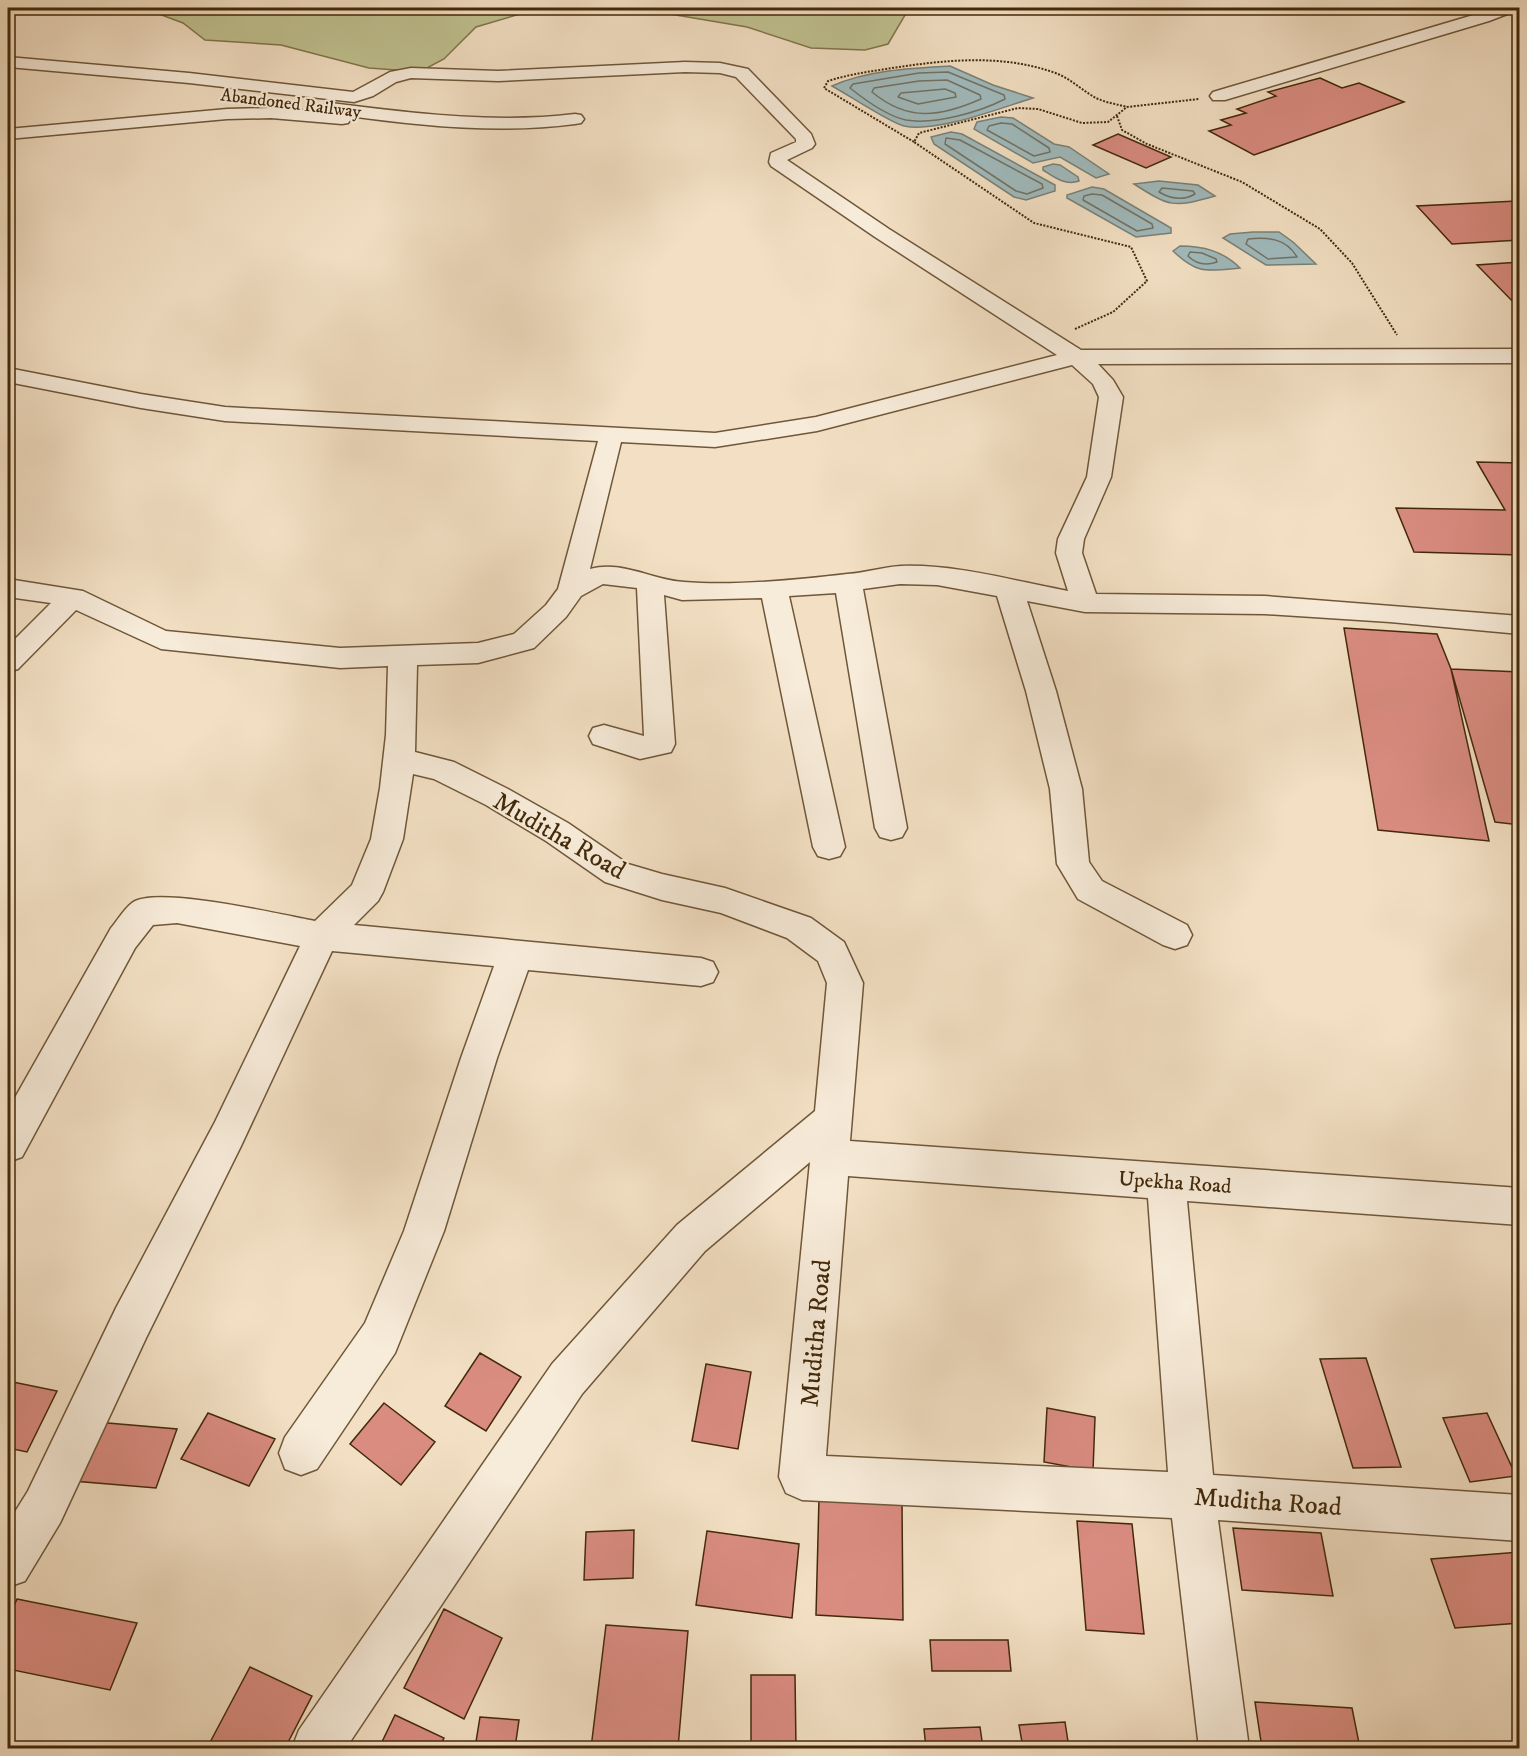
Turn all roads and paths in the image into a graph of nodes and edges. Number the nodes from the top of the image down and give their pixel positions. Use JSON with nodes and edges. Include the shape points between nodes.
{"nodes":[{"id":1,"x":1510,"y":8,"type":"edge"},
{"id":2,"x":1483,"y":18,"type":"junction"},
{"id":3,"x":1501,"y":25,"type":"dead end"},
{"id":4,"x":8,"y":63,"type":"edge"},
{"id":5,"x":8,"y":72,"type":"edge"},
{"id":6,"x":1219,"y":96,"type":"joint"},
{"id":7,"x":1127,"y":107,"type":"junction"},
{"id":8,"x":1117,"y":116,"type":"junction"},
{"id":9,"x":342,"y":119,"type":"dead end"},
{"id":10,"x":575,"y":119,"type":"dead end"},
{"id":11,"x":8,"y":134,"type":"edge"},
{"id":12,"x":914,"y":142,"type":"junction"},
{"id":13,"x":1050,"y":340,"type":"junction"},
{"id":14,"x":1391,"y":342,"type":"dead end"},
{"id":15,"x":1520,"y":356,"type":"edge"},
{"id":16,"x":1076,"y":357,"type":"junction"},
{"id":17,"x":8,"y":375,"type":"edge"},
{"id":18,"x":611,"y":436,"type":"junction"},
{"id":19,"x":848,"y":583,"type":"junction"},
{"id":20,"x":650,"y":584,"type":"junction"},
{"id":21,"x":8,"y":588,"type":"edge"},
{"id":22,"x":774,"y":588,"type":"junction"},
{"id":23,"x":1009,"y":589,"type":"junction"},
{"id":24,"x":571,"y":590,"type":"junction"},
{"id":25,"x":73,"y":597,"type":"junction"},
{"id":26,"x":1085,"y":603,"type":"junction"},
{"id":27,"x":1520,"y":625,"type":"edge"},
{"id":28,"x":403,"y":654,"type":"junction"},
{"id":29,"x":8,"y":662,"type":"edge"},
{"id":30,"x":604,"y":736,"type":"dead end"},
{"id":31,"x":399,"y":759,"type":"junction"},
{"id":32,"x":891,"y":828,"type":"dead end"},
{"id":33,"x":829,"y":847,"type":"dead end"},
{"id":34,"x":1175,"y":935,"type":"dead end"},
{"id":35,"x":322,"y":936,"type":"junction"},
{"id":36,"x":516,"y":954,"type":"junction"},
{"id":37,"x":701,"y":972,"type":"dead end"},
{"id":38,"x":832,"y":1138,"type":"junction"},
{"id":39,"x":8,"y":1145,"type":"edge"},
{"id":40,"x":1166,"y":1182,"type":"junction"},
{"id":41,"x":1520,"y":1207,"type":"edge"},
{"id":42,"x":301,"y":1453,"type":"dead end"},
{"id":43,"x":1192,"y":1496,"type":"junction"},
{"id":44,"x":1520,"y":1518,"type":"edge"},
{"id":45,"x":8,"y":1564,"type":"edge"},
{"id":46,"x":317,"y":1749,"type":"edge"},
{"id":47,"x":1224,"y":1749,"type":"edge"}],
"edges":[{"from":1,"to":2,"type":"street"},
{"from":2,"to":3,"type":"street"},
{"from":2,"to":6,"type":"street"},
{"from":4,"to":13,"type":"street","via":[[354,97],[399,74],[411,73],[471,76],[686,67],[734,70],[742,73],[805,138],[806,144],[782,153],[778,162],[882,234]]},
{"from":5,"to":10,"type":"street","name":"Abandoned Railway","via":[[508,126]]},
{"from":6,"to":7,"type":"path"},
{"from":7,"to":8,"type":"path"},
{"from":7,"to":12,"type":"path","via":[[1096,98],[1056,74],[988,61],[947,62],[828,81],[824,88]]},
{"from":8,"to":12,"type":"path","via":[[1108,123],[1082,123],[1018,108],[919,133]]},
{"from":8,"to":14,"type":"path","via":[[1122,130],[1147,144],[1242,182],[1320,229],[1352,263],[1398,336]]},
{"from":9,"to":11,"type":"street","via":[[227,114]]},
{"from":12,"to":13,"type":"path","via":[[1034,223],[1131,247],[1147,281],[1113,312]]},
{"from":13,"to":16,"type":"street"},
{"from":15,"to":16,"type":"street"},
{"from":16,"to":18,"type":"street","via":[[817,424],[715,440]]},
{"from":16,"to":26,"type":"street","via":[[1096,372],[1111,397],[1099,477],[1071,539],[1069,553]]},
{"from":17,"to":18,"type":"street","via":[[225,414]]},
{"from":18,"to":24,"type":"street"},
{"from":19,"to":22,"type":"street"},
{"from":19,"to":23,"type":"street","via":[[918,575]]},
{"from":19,"to":32,"type":"street"},
{"from":20,"to":22,"type":"street","via":[[682,591]]},
{"from":20,"to":24,"type":"street","via":[[622,576],[598,575]]},
{"from":20,"to":30,"type":"street","via":[[660,744],[640,748]]},
{"from":21,"to":25,"type":"street"},
{"from":22,"to":33,"type":"street"},
{"from":23,"to":26,"type":"street"},
{"from":23,"to":34,"type":"street","via":[[1066,789],[1073,864],[1090,890]]},
{"from":24,"to":28,"type":"street","via":[[556,611],[524,641],[477,653]]},
{"from":25,"to":28,"type":"street","via":[[161,640],[340,658]]},
{"from":25,"to":29,"type":"street"},
{"from":26,"to":27,"type":"street","via":[[1265,605]]},
{"from":28,"to":31,"type":"street"},
{"from":31,"to":35,"type":"street","via":[[387,839],[366,892]]},
{"from":31,"to":38,"type":"street","name":"Muditha Road","via":[[443,771],[497,797],[617,873],[725,901],[800,928],[831,952],[845,983]]},
{"from":35,"to":36,"type":"street"},
{"from":35,"to":39,"type":"street","via":[[177,910],[144,912],[123,938]]},
{"from":35,"to":45,"type":"street","via":[[44,1507]]},
{"from":36,"to":37,"type":"street"},
{"from":36,"to":42,"type":"street","via":[[424,1231],[380,1338]]},
{"from":38,"to":40,"type":"street","name":"Upekha Road"},
{"from":38,"to":43,"type":"street","name":"Muditha Road","via":[[802,1477]]},
{"from":38,"to":46,"type":"street","via":[[691,1238],[567,1379]]},
{"from":40,"to":41,"type":"street","name":"Upekha Road"},
{"from":40,"to":43,"type":"street"},
{"from":43,"to":44,"type":"street","name":"Muditha Road"},
{"from":43,"to":47,"type":"street"}]}
